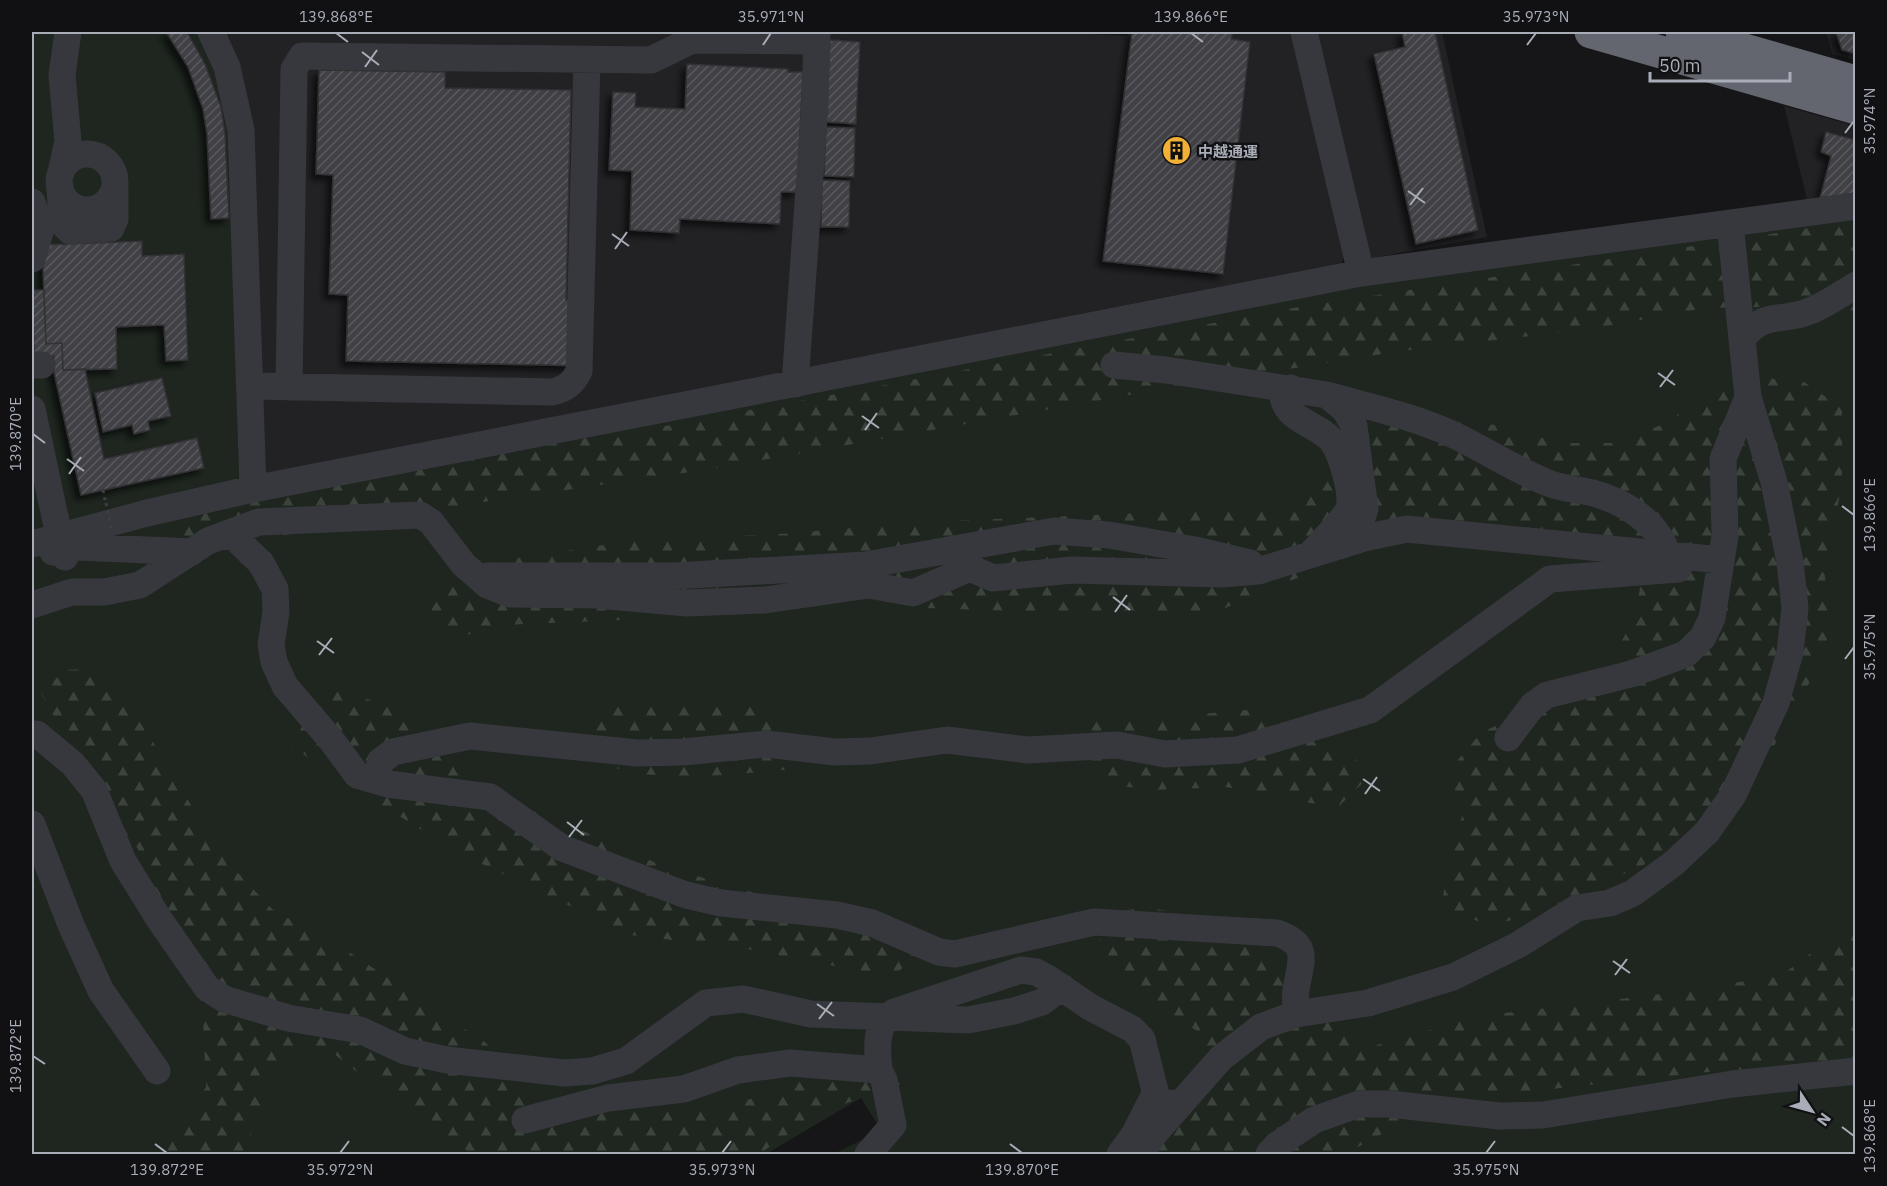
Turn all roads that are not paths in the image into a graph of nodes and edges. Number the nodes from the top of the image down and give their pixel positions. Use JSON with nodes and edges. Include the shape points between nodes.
{"nodes":[{"id":1,"x":68,"y":32,"type":"edge"},
{"id":2,"x":211,"y":32,"type":"edge"},
{"id":3,"x":1304,"y":32,"type":"edge"},
{"id":4,"x":1591,"y":32,"type":"edge"},
{"id":5,"x":1682,"y":32,"type":"edge"},
{"id":6,"x":816,"y":36,"type":"edge"},
{"id":7,"x":587,"y":60,"type":"junction"},
{"id":8,"x":1856,"y":82,"type":"edge"},
{"id":9,"x":1856,"y":108,"type":"edge"},
{"id":10,"x":68,"y":133,"type":"junction"},
{"id":11,"x":99,"y":156,"type":"junction"},
{"id":12,"x":61,"y":177,"type":"junction"},
{"id":13,"x":32,"y":202,"type":"edge"},
{"id":14,"x":1856,"y":206,"type":"edge"},
{"id":15,"x":1730,"y":223,"type":"junction"},
{"id":16,"x":32,"y":259,"type":"edge"},
{"id":17,"x":1361,"y":273,"type":"junction"},
{"id":18,"x":1856,"y":285,"type":"edge"},
{"id":19,"x":1742,"y":339,"type":"junction"},
{"id":20,"x":1114,"y":365,"type":"dead end"},
{"id":21,"x":795,"y":384,"type":"junction"},
{"id":22,"x":250,"y":386,"type":"junction"},
{"id":23,"x":289,"y":387,"type":"junction"},
{"id":24,"x":1291,"y":388,"type":"junction"},
{"id":25,"x":1327,"y":395,"type":"junction"},
{"id":26,"x":1748,"y":397,"type":"junction"},
{"id":27,"x":32,"y":410,"type":"edge"},
{"id":28,"x":253,"y":489,"type":"junction"},
{"id":29,"x":224,"y":535,"type":"junction"},
{"id":30,"x":1354,"y":541,"type":"junction"},
{"id":31,"x":32,"y":544,"type":"edge"},
{"id":32,"x":192,"y":552,"type":"junction"},
{"id":33,"x":1310,"y":555,"type":"junction"},
{"id":34,"x":32,"y":559,"type":"edge"},
{"id":35,"x":1721,"y":560,"type":"junction"},
{"id":36,"x":1633,"y":562,"type":"junction"},
{"id":37,"x":1672,"y":562,"type":"junction"},
{"id":38,"x":1272,"y":567,"type":"junction"},
{"id":39,"x":477,"y":576,"type":"junction"},
{"id":40,"x":72,"y":592,"type":"junction"},
{"id":41,"x":32,"y":605,"type":"edge"},
{"id":42,"x":33,"y":733,"type":"edge"},
{"id":43,"x":1508,"y":738,"type":"dead end"},
{"id":44,"x":374,"y":780,"type":"junction"},
{"id":45,"x":32,"y":824,"type":"edge"},
{"id":46,"x":1062,"y":987,"type":"junction"},
{"id":47,"x":1296,"y":1014,"type":"junction"},
{"id":48,"x":884,"y":1018,"type":"junction"},
{"id":49,"x":879,"y":1070,"type":"junction"},
{"id":50,"x":158,"y":1071,"type":"dead end"},
{"id":51,"x":1856,"y":1071,"type":"edge"},
{"id":52,"x":1165,"y":1098,"type":"junction"},
{"id":53,"x":525,"y":1120,"type":"dead end"},
{"id":54,"x":1147,"y":1144,"type":"edge"},
{"id":55,"x":868,"y":1155,"type":"edge"},
{"id":56,"x":1119,"y":1155,"type":"edge"},
{"id":57,"x":1269,"y":1155,"type":"edge"}],
"edges":[{"from":1,"to":10,"type":"street","via":[[62,75]]},
{"from":2,"to":22,"type":"street","via":[[227,67],[241,130]]},
{"from":3,"to":17,"type":"street"},
{"from":4,"to":9,"type":"highway"},
{"from":5,"to":8,"type":"highway"},
{"from":6,"to":7,"type":"street","via":[[692,40],[651,60]]},
{"from":6,"to":21,"type":"street","via":[[815,105]]},
{"from":7,"to":23,"type":"street","via":[[579,370],[575,380],[564,390],[552,392]]},
{"from":7,"to":23,"type":"street","via":[[309,55],[298,61],[294,69]]},
{"from":10,"to":11,"type":"street","via":[[77,146]]},
{"from":10,"to":12,"type":"street"},
{"from":11,"to":12,"type":"street","via":[[72,159]]},
{"from":11,"to":12,"type":"street","via":[[112,169],[115,186],[107,202],[90,210],[72,206],[66,199]]},
{"from":13,"to":16,"type":"street","via":[[41,230]]},
{"from":14,"to":15,"type":"street"},
{"from":15,"to":17,"type":"street"},
{"from":15,"to":19,"type":"street"},
{"from":17,"to":21,"type":"street"},
{"from":18,"to":19,"type":"street","via":[[1809,312],[1767,318],[1752,326]]},
{"from":19,"to":26,"type":"street"},
{"from":20,"to":24,"type":"street"},
{"from":21,"to":28,"type":"street"},
{"from":22,"to":23,"type":"street"},
{"from":22,"to":28,"type":"street"},
{"from":24,"to":25,"type":"street"},
{"from":24,"to":33,"type":"street","via":[[1283,394],[1283,400],[1297,418],[1331,440],[1349,484],[1348,509]]},
{"from":25,"to":30,"type":"street","via":[[1345,410],[1354,426],[1365,509]]},
{"from":25,"to":37,"type":"street","via":[[1407,416],[1548,483],[1616,502],[1660,534]]},
{"from":26,"to":35,"type":"street","via":[[1723,459],[1725,536]]},
{"from":26,"to":47,"type":"street","via":[[1774,482],[1795,608],[1790,652],[1776,703],[1733,795],[1707,831],[1674,863],[1633,893],[1610,903],[1576,908],[1518,945],[1453,977],[1368,1003]]},
{"from":27,"to":40,"type":"street","bridge":true},
{"from":28,"to":31,"type":"street"},
{"from":29,"to":32,"type":"street"},
{"from":29,"to":39,"type":"street","via":[[259,522],[420,515],[431,522]]},
{"from":29,"to":44,"type":"street","via":[[235,538],[261,563],[275,589],[271,645],[273,662],[285,686],[357,775]]},
{"from":30,"to":33,"type":"street"},
{"from":30,"to":36,"type":"street","via":[[1407,529]]},
{"from":32,"to":34,"type":"street","via":[[79,547]]},
{"from":32,"to":40,"type":"street","via":[[140,585],[104,592]]},
{"from":33,"to":38,"type":"street"},
{"from":35,"to":37,"type":"street"},
{"from":35,"to":43,"type":"street","via":[[1712,618],[1703,637],[1686,654],[1631,674],[1547,695],[1533,705]]},
{"from":36,"to":37,"type":"street"},
{"from":36,"to":44,"type":"street","via":[[1550,579],[1370,710],[1238,750],[1165,754],[1117,745],[1028,750],[947,740],[870,751],[835,752],[766,744],[637,753],[470,736],[393,752],[382,760]]},
{"from":38,"to":39,"type":"street","via":[[1173,546],[1054,531],[866,565],[674,576]]},
{"from":38,"to":39,"type":"street","via":[[1222,574],[1072,570],[993,578],[970,568],[913,593],[870,585],[765,600],[687,603],[597,595],[510,594],[487,585]]},
{"from":40,"to":41,"type":"street"},
{"from":42,"to":48,"type":"street","via":[[73,764],[94,790],[123,861],[159,919],[207,988],[224,999],[288,1018],[360,1030],[405,1051],[447,1060],[564,1073],[592,1071],[626,1061],[706,1003],[743,999],[811,1014]]},
{"from":44,"to":47,"type":"street","via":[[490,797],[562,848],[686,895],[721,903],[845,917],[939,952],[955,954],[1094,922],[1277,933],[1288,936],[1302,954]]},
{"from":45,"to":50,"type":"street","via":[[101,991]]},
{"from":46,"to":48,"type":"street","via":[[1042,1002],[968,1020]]},
{"from":46,"to":48,"type":"street","via":[[1036,972],[1021,970]]},
{"from":46,"to":52,"type":"street","via":[[1132,1029],[1142,1040]]},
{"from":47,"to":52,"type":"street","via":[[1261,1027]]},
{"from":48,"to":49,"type":"street","via":[[878,1035]]},
{"from":49,"to":53,"type":"street","via":[[790,1063],[738,1070],[684,1089],[608,1098]]},
{"from":49,"to":55,"type":"street","via":[[893,1125]]},
{"from":51,"to":57,"type":"street","via":[[1733,1084],[1543,1115],[1500,1116],[1359,1104],[1314,1120]]},
{"from":52,"to":54,"type":"street"},
{"from":52,"to":56,"type":"street"}]}
